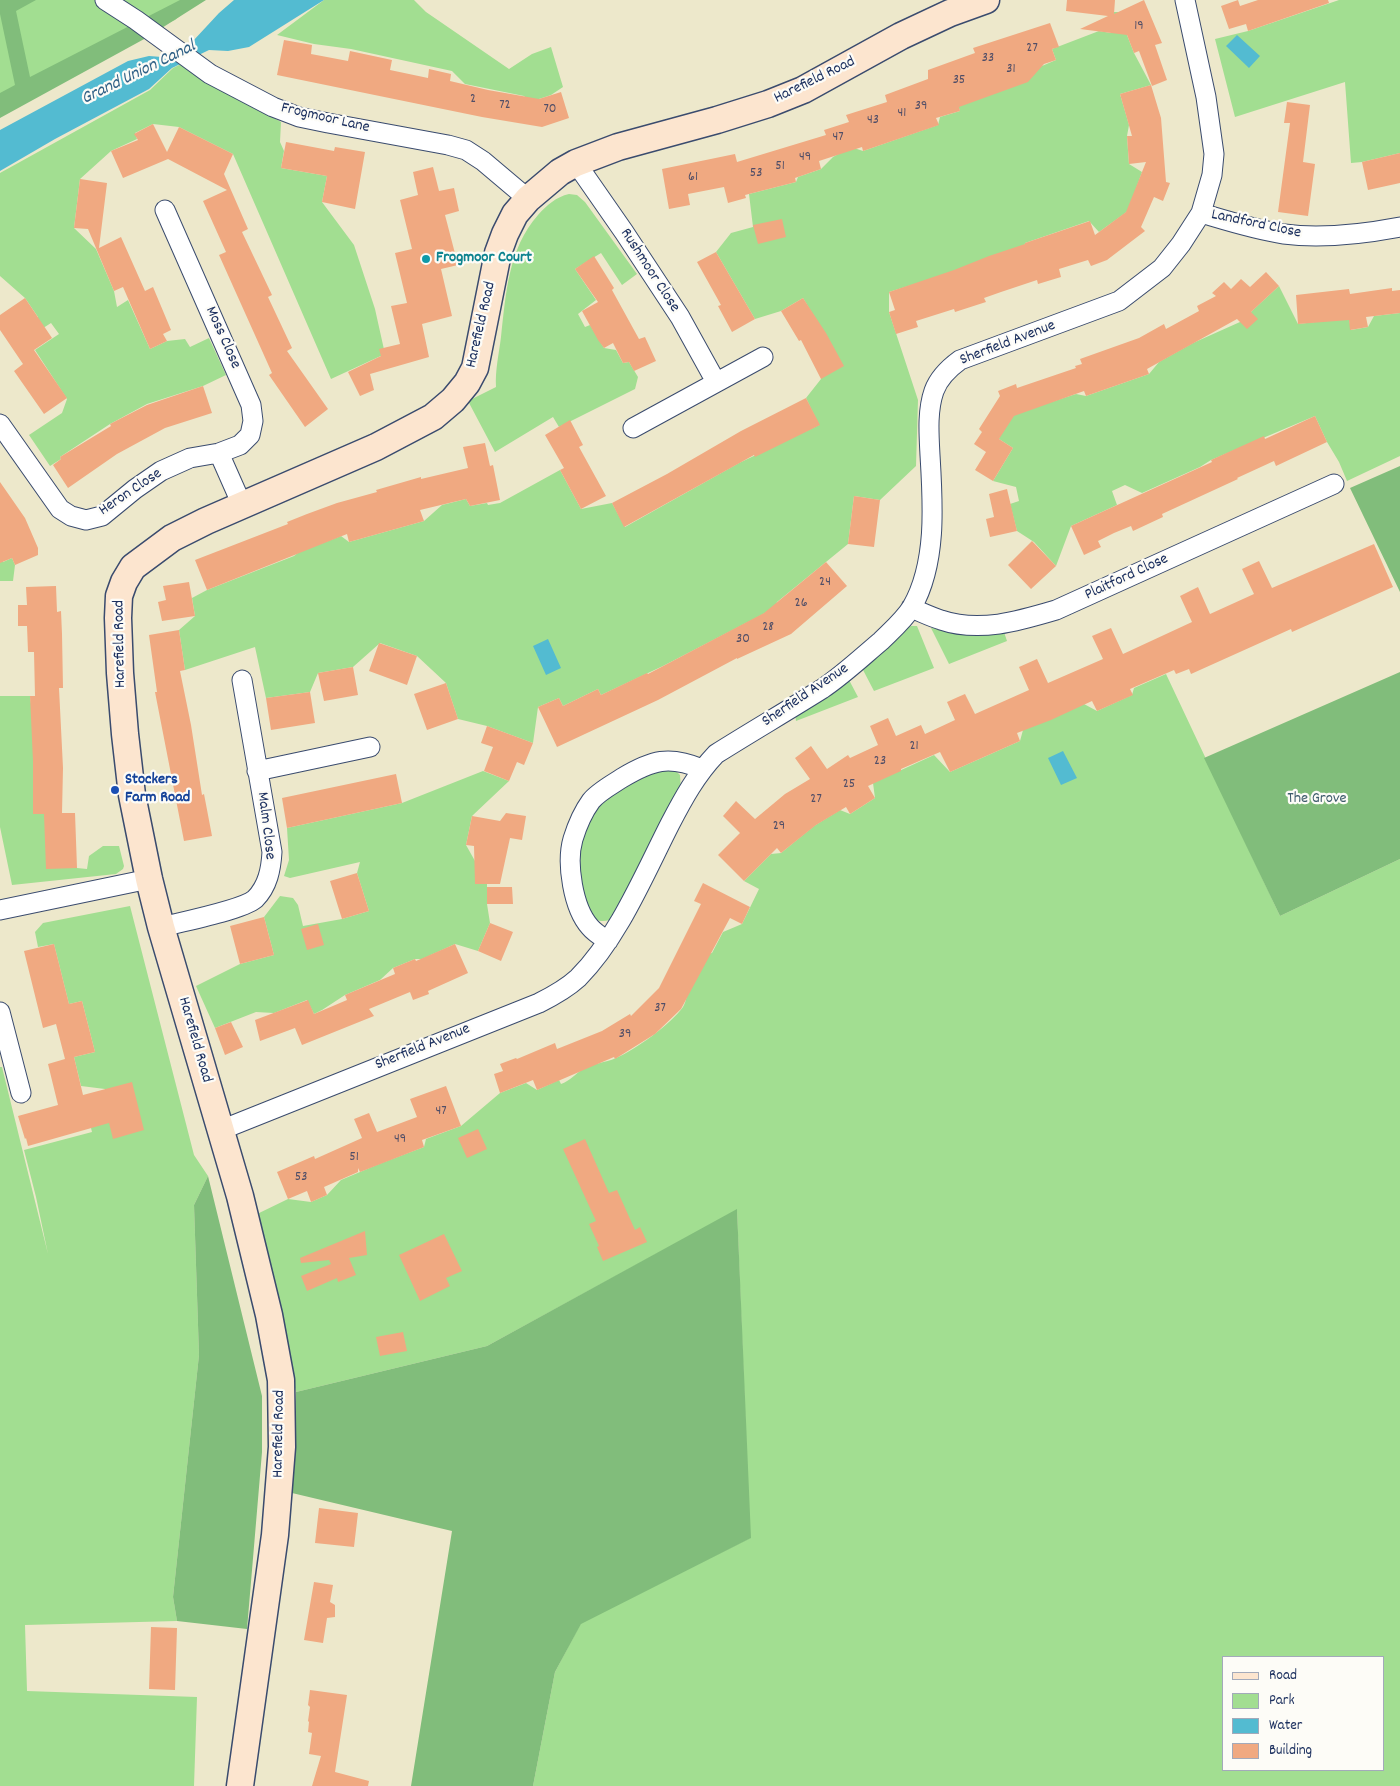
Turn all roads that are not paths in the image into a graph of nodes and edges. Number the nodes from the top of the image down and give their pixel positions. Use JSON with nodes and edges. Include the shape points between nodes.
{"nodes":[{"id":1,"x":106,"y":0,"type":"edge"},
{"id":2,"x":986,"y":0,"type":"edge"},
{"id":3,"x":1185,"y":0,"type":"edge"},
{"id":4,"x":576,"y":164,"type":"junction"},
{"id":5,"x":528,"y":199,"type":"junction"},
{"id":6,"x":165,"y":210,"type":"dead end"},
{"id":7,"x":1201,"y":213,"type":"junction"},
{"id":8,"x":1400,"y":227,"type":"edge"},
{"id":9,"x":763,"y":357,"type":"dead end"},
{"id":10,"x":716,"y":382,"type":"junction"},
{"id":11,"x":0,"y":424,"type":"edge"},
{"id":12,"x":633,"y":428,"type":"dead end"},
{"id":13,"x":219,"y":453,"type":"junction"},
{"id":14,"x":1334,"y":484,"type":"dead end"},
{"id":15,"x":242,"y":506,"type":"junction"},
{"id":16,"x":911,"y":608,"type":"junction"},
{"id":17,"x":242,"y":680,"type":"dead end"},
{"id":18,"x":370,"y":748,"type":"dead end"},
{"id":19,"x":702,"y":768,"type":"junction"},
{"id":20,"x":257,"y":771,"type":"junction"},
{"id":21,"x":149,"y":879,"type":"junction"},
{"id":22,"x":0,"y":910,"type":"edge"},
{"id":23,"x":161,"y":927,"type":"junction"},
{"id":24,"x":608,"y":941,"type":"junction"},
{"id":25,"x":0,"y":1012,"type":"edge"},
{"id":26,"x":21,"y":1093,"type":"dead end"},
{"id":27,"x":221,"y":1130,"type":"junction"},
{"id":28,"x":240,"y":1786,"type":"edge"}],
"edges":[{"from":1,"to":5,"type":"street","name":"Frogmoor Lane","via":[[210,74],[273,107],[299,117],[466,150]]},
{"from":2,"to":4,"type":"street","name":"Harefield Road","via":[[900,36],[794,94],[717,120],[618,147]]},
{"from":3,"to":7,"type":"street","name":"Sherfield Avenue","via":[[1214,154],[1212,175]]},
{"from":4,"to":5,"type":"street","name":"Harefield Road","via":[[560,172]]},
{"from":4,"to":10,"type":"street","name":"Rushmoor Close","via":[[680,317]]},
{"from":5,"to":15,"type":"street","name":"Harefield Road","via":[[515,214],[498,253],[475,368],[453,400],[433,417],[405,433]]},
{"from":6,"to":13,"type":"street","name":"Moss Close","via":[[251,404],[253,421],[250,435],[240,445]]},
{"from":7,"to":8,"type":"street","name":"Landford Close","via":[[1293,235]]},
{"from":7,"to":16,"type":"street","name":"Sherfield Avenue","via":[[1162,268],[1119,301],[960,360],[939,381],[929,424],[933,512],[929,550],[922,582]]},
{"from":9,"to":10,"type":"street"},
{"from":10,"to":12,"type":"street"},
{"from":11,"to":13,"type":"street","name":"Heron Close","via":[[60,509],[86,520],[102,516],[161,471],[190,458]]},
{"from":13,"to":15,"type":"street"},
{"from":14,"to":16,"type":"street","name":"Plaitford Close","via":[[1056,610],[1024,620],[993,626],[966,624],[942,621]]},
{"from":15,"to":21,"type":"street","name":"Harefield Road","via":[[172,538],[150,553],[134,567],[119,596],[119,665],[125,734],[132,795]]},
{"from":16,"to":19,"type":"street","name":"Sherfield Avenue","via":[[863,657],[824,688],[716,754]]},
{"from":17,"to":20,"type":"street","name":"Malm Close"},
{"from":18,"to":20,"type":"street","name":"Malm Close"},
{"from":19,"to":24,"type":"street","name":"Sherfield Avenue"},
{"from":19,"to":24,"type":"street","via":[[674,760],[656,762],[633,772],[592,799],[572,841],[571,870],[577,906],[591,928]]},
{"from":20,"to":23,"type":"street","name":"Malm Close","via":[[272,852],[270,875],[264,887],[254,900],[236,908]]},
{"from":21,"to":22,"type":"street"},
{"from":21,"to":23,"type":"street","name":"Harefield Road"},
{"from":23,"to":27,"type":"street","name":"Harefield Road"},
{"from":24,"to":27,"type":"street","name":"Sherfield Avenue","via":[[578,978],[539,1003]]},
{"from":25,"to":26,"type":"street"},
{"from":27,"to":28,"type":"street","name":"Harefield Road","via":[[269,1315],[281,1380],[282,1447],[275,1535]]}]}
